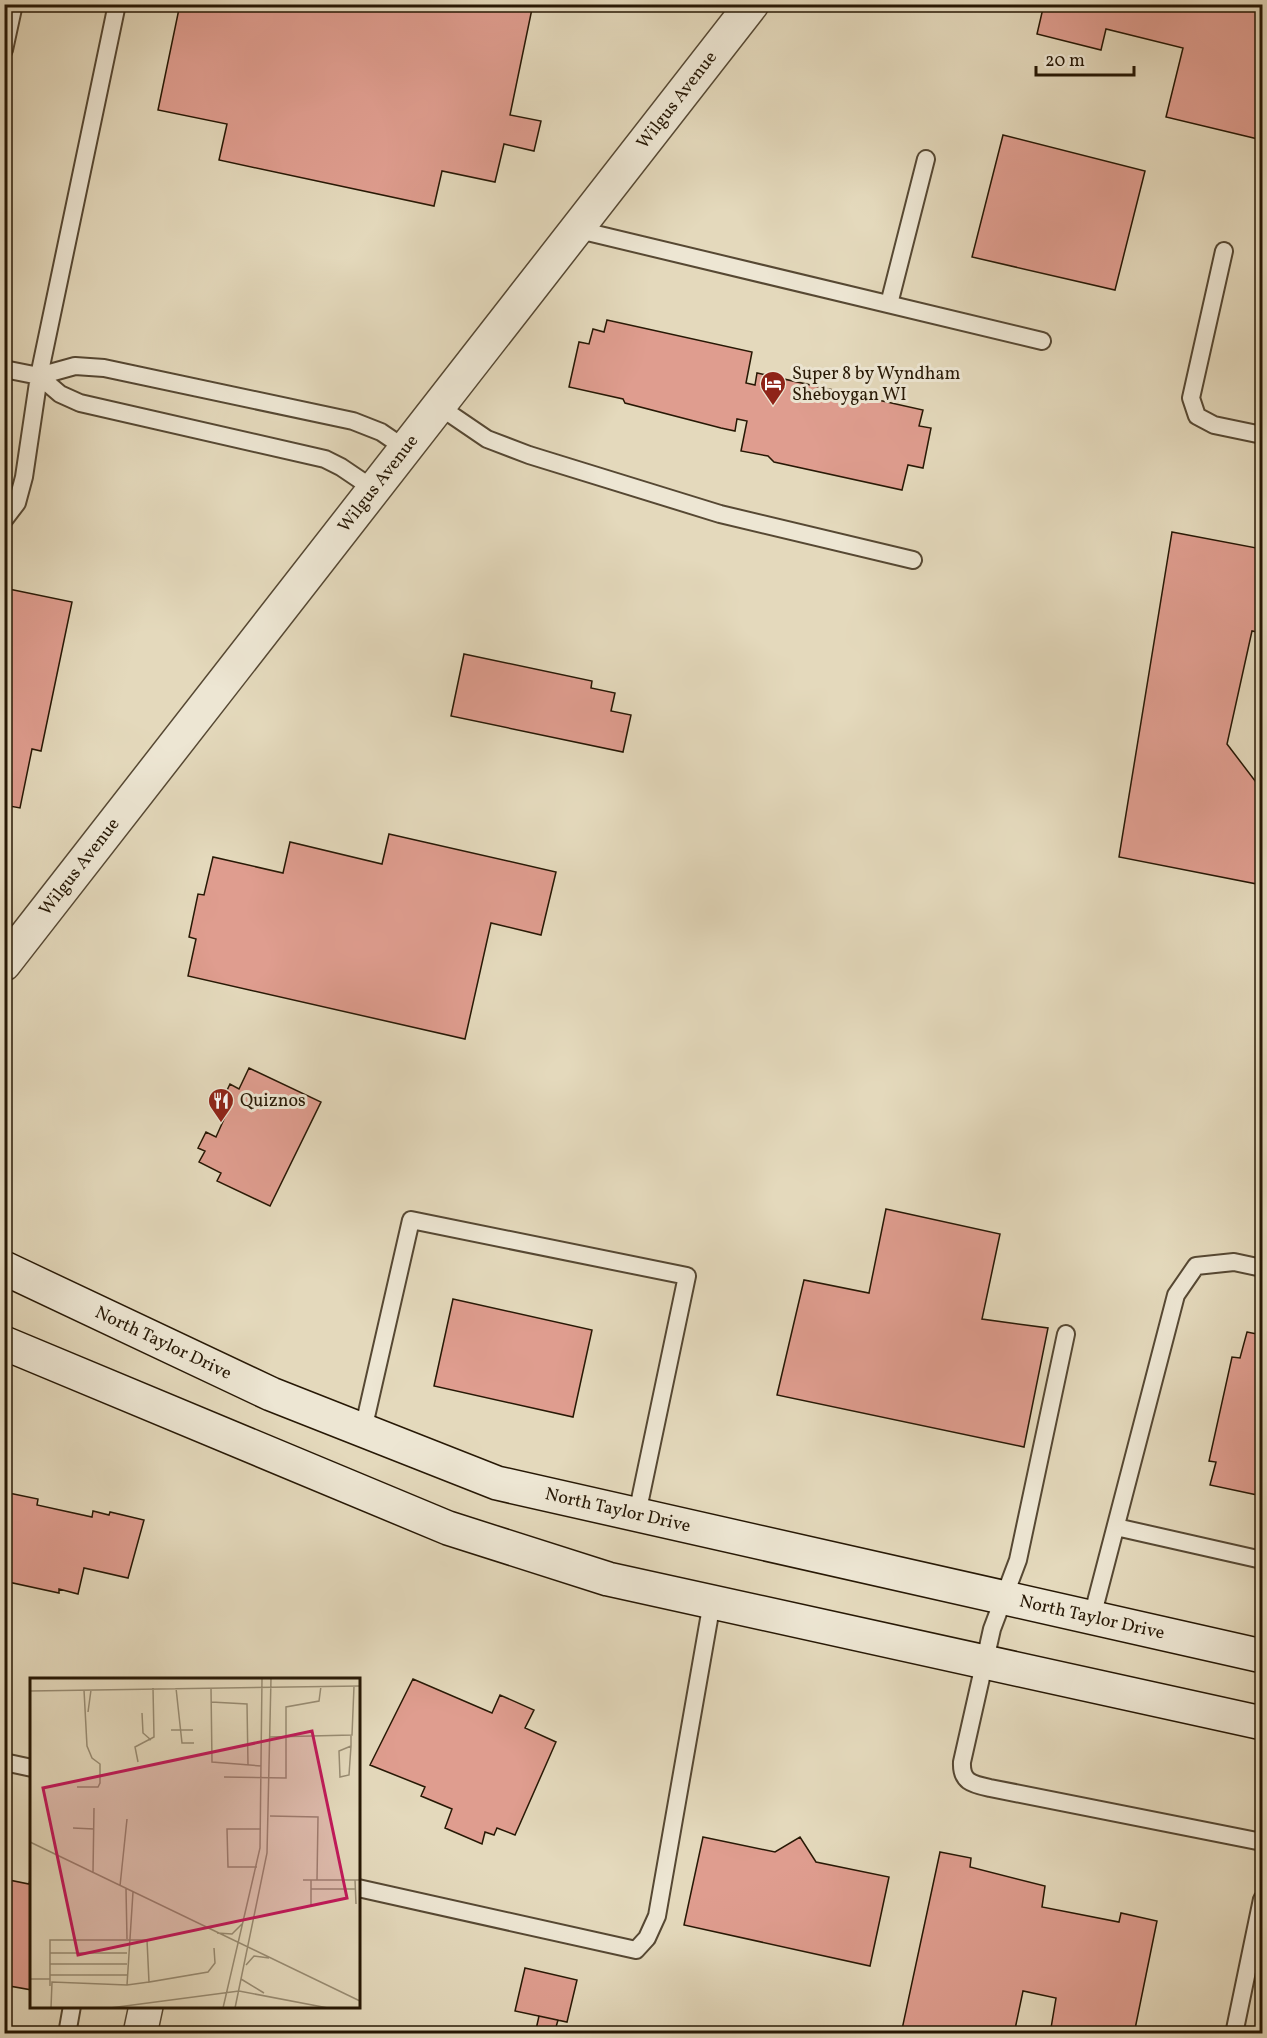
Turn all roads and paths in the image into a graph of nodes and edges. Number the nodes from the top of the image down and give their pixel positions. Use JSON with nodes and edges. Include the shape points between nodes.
{"nodes":[{"id":1,"x":15,"y":4,"type":"edge"},
{"id":2,"x":117,"y":4,"type":"edge"},
{"id":3,"x":752,"y":4,"type":"edge"},
{"id":4,"x":4,"y":50,"type":"edge"},
{"id":5,"x":926,"y":159,"type":"dead end"},
{"id":6,"x":579,"y":230,"type":"junction"},
{"id":7,"x":1224,"y":251,"type":"dead end"},
{"id":8,"x":889,"y":304,"type":"junction"},
{"id":9,"x":1042,"y":341,"type":"dead end"},
{"id":10,"x":4,"y":369,"type":"edge"},
{"id":11,"x":39,"y":376,"type":"junction"},
{"id":12,"x":440,"y":407,"type":"junction"},
{"id":13,"x":1263,"y":435,"type":"edge"},
{"id":14,"x":406,"y":449,"type":"junction"},
{"id":15,"x":375,"y":490,"type":"junction"},
{"id":16,"x":4,"y":520,"type":"edge"},
{"id":17,"x":913,"y":560,"type":"dead end"},
{"id":18,"x":4,"y":964,"type":"edge"},
{"id":19,"x":4,"y":1262,"type":"edge"},
{"id":20,"x":1263,"y":1268,"type":"edge"},
{"id":21,"x":18,"y":1274,"type":"edge"},
{"id":22,"x":1066,"y":1334,"type":"dead end"},
{"id":23,"x":4,"y":1343,"type":"edge"},
{"id":24,"x":363,"y":1430,"type":"junction"},
{"id":25,"x":637,"y":1514,"type":"junction"},
{"id":26,"x":1116,"y":1527,"type":"junction"},
{"id":27,"x":1263,"y":1560,"type":"edge"},
{"id":28,"x":1004,"y":1597,"type":"junction"},
{"id":29,"x":712,"y":1602,"type":"junction"},
{"id":30,"x":1092,"y":1617,"type":"junction"},
{"id":31,"x":1263,"y":1656,"type":"edge"},
{"id":32,"x":984,"y":1662,"type":"junction"},
{"id":33,"x":1263,"y":1723,"type":"edge"},
{"id":34,"x":4,"y":1762,"type":"edge"},
{"id":35,"x":30,"y":1768,"type":"edge"},
{"id":36,"x":1263,"y":1842,"type":"edge"},
{"id":37,"x":360,"y":1888,"type":"edge"},
{"id":38,"x":1263,"y":1899,"type":"edge"},
{"id":39,"x":72,"y":2008,"type":"edge"},
{"id":40,"x":146,"y":2008,"type":"edge"},
{"id":41,"x":67,"y":2034,"type":"edge"},
{"id":42,"x":140,"y":2034,"type":"edge"},
{"id":43,"x":1234,"y":2034,"type":"edge"}],
"edges":[{"from":1,"to":4,"type":"lane"},
{"from":2,"to":11,"type":"lane"},
{"from":3,"to":6,"type":"main road","name":"Wilgus Avenue"},
{"from":5,"to":8,"type":"lane"},
{"from":6,"to":8,"type":"lane"},
{"from":6,"to":12,"type":"main road","name":"Wilgus Avenue"},
{"from":7,"to":13,"type":"lane","via":[[1191,398],[1197,416],[1214,425]]},
{"from":8,"to":9,"type":"lane"},
{"from":10,"to":11,"type":"lane"},
{"from":11,"to":14,"type":"lane","via":[[75,366],[122,371],[353,421],[381,432]]},
{"from":11,"to":15,"type":"lane","via":[[60,394],[80,403],[325,459]]},
{"from":11,"to":16,"type":"lane","via":[[24,477],[16,503]]},
{"from":12,"to":14,"type":"main road","name":"Wilgus Avenue"},
{"from":12,"to":17,"type":"lane","via":[[487,439],[529,455],[720,514]]},
{"from":14,"to":15,"type":"main road","name":"Wilgus Avenue"},
{"from":15,"to":18,"type":"main road","name":"Wilgus Avenue"},
{"from":19,"to":21,"type":"main road","name":"North Taylor Drive"},
{"from":20,"to":26,"type":"lane","via":[[1234,1262],[1196,1266],[1176,1295]]},
{"from":21,"to":24,"type":"main road","name":"North Taylor Drive","via":[[271,1394]]},
{"from":22,"to":28,"type":"lane","via":[[1018,1560]]},
{"from":23,"to":29,"type":"main road","via":[[448,1528],[608,1579]]},
{"from":24,"to":25,"type":"main road","name":"North Taylor Drive","via":[[497,1483]]},
{"from":24,"to":25,"type":"lane","via":[[411,1220],[687,1276]]},
{"from":25,"to":28,"type":"main road","name":"North Taylor Drive"},
{"from":26,"to":27,"type":"lane"},
{"from":26,"to":30,"type":"lane"},
{"from":28,"to":30,"type":"main road","name":"North Taylor Drive"},
{"from":28,"to":32,"type":"lane"},
{"from":29,"to":32,"type":"main road"},
{"from":29,"to":37,"type":"lane","via":[[657,1916],[647,1938],[636,1950]]},
{"from":30,"to":31,"type":"main road","name":"North Taylor Drive"},
{"from":32,"to":33,"type":"main road"},
{"from":32,"to":36,"type":"lane","via":[[962,1762],[963,1777],[968,1782]]},
{"from":34,"to":35,"type":"lane"},
{"from":38,"to":43,"type":"lane"},
{"from":39,"to":41,"type":"lane"},
{"from":40,"to":42,"type":"main road"}]}
